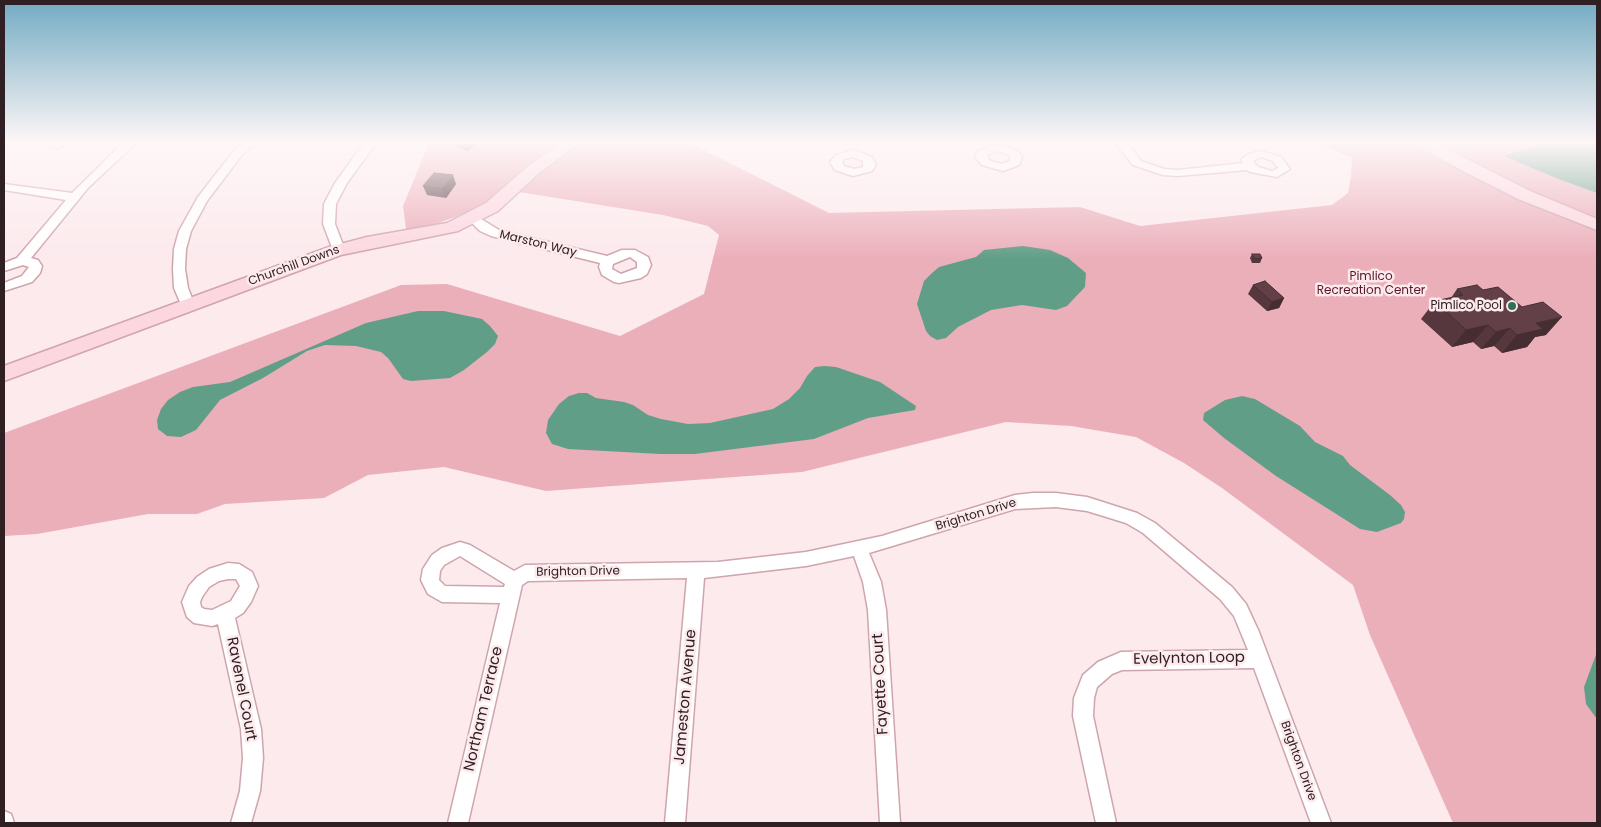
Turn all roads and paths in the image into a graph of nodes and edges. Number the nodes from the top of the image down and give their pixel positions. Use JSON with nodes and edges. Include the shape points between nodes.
{"nodes":[{"id":1,"x":89,"y":182,"type":"edge"},
{"id":2,"x":216,"y":182,"type":"edge"},
{"id":3,"x":342,"y":182,"type":"edge"},
{"id":4,"x":521,"y":182,"type":"edge"},
{"id":5,"x":1497,"y":182,"type":"edge"},
{"id":6,"x":4,"y":186,"type":"edge"},
{"id":7,"x":74,"y":197,"type":"junction"},
{"id":8,"x":473,"y":218,"type":"junction"},
{"id":9,"x":1597,"y":225,"type":"edge"},
{"id":10,"x":338,"y":250,"type":"junction"},
{"id":11,"x":22,"y":261,"type":"junction"},
{"id":12,"x":608,"y":261,"type":"dead end"},
{"id":13,"x":4,"y":267,"type":"edge"},
{"id":14,"x":4,"y":287,"type":"edge"},
{"id":15,"x":188,"y":306,"type":"junction"},
{"id":16,"x":4,"y":374,"type":"edge"},
{"id":17,"x":859,"y":548,"type":"junction"},
{"id":18,"x":696,"y":570,"type":"junction"},
{"id":19,"x":512,"y":588,"type":"joint"},
{"id":20,"x":225,"y":614,"type":"dead end"},
{"id":21,"x":1260,"y":659,"type":"junction"},
{"id":22,"x":241,"y":823,"type":"edge"},
{"id":23,"x":458,"y":823,"type":"edge"},
{"id":24,"x":675,"y":823,"type":"edge"},
{"id":25,"x":890,"y":823,"type":"edge"},
{"id":26,"x":1106,"y":823,"type":"edge"},
{"id":27,"x":1321,"y":823,"type":"edge"}],
"edges":[{"from":1,"to":7,"type":"street"},
{"from":2,"to":15,"type":"street","via":[[185,231],[180,249],[178,269]]},
{"from":3,"to":10,"type":"street","via":[[330,204],[329,224]]},
{"from":4,"to":8,"type":"street","name":"Churchill Downs","via":[[503,200]]},
{"from":5,"to":9,"type":"street"},
{"from":6,"to":7,"type":"street"},
{"from":7,"to":11,"type":"street"},
{"from":8,"to":10,"type":"street","name":"Churchill Downs","via":[[434,232],[367,242]]},
{"from":8,"to":12,"type":"street","name":"Marston Way","via":[[495,233]]},
{"from":10,"to":15,"type":"street","name":"Churchill Downs"},
{"from":11,"to":13,"type":"street"},
{"from":11,"to":14,"type":"street","via":[[36,266],[32,274],[20,283]]},
{"from":15,"to":16,"type":"street","name":"Churchill Downs"},
{"from":17,"to":18,"type":"street","name":"Brighton Drive","via":[[758,566]]},
{"from":17,"to":21,"type":"street","name":"Brighton Drive","via":[[1015,502],[1056,500],[1095,506],[1149,528],[1211,579],[1240,610]]},
{"from":17,"to":25,"type":"street","name":"Fayette Court","via":[[872,582],[877,610]]},
{"from":18,"to":19,"type":"street","name":"Brighton Drive","via":[[525,573]]},
{"from":18,"to":24,"type":"street","name":"Jameston Avenue"},
{"from":19,"to":23,"type":"street","name":"Northam Terrace"},
{"from":20,"to":22,"type":"street","name":"Ravenel Court","via":[[251,729],[250,791]]},
{"from":21,"to":26,"type":"street","name":"Evelynton Loop","via":[[1121,661],[1105,668],[1090,681],[1084,698],[1083,716]]},
{"from":21,"to":27,"type":"street","name":"Brighton Drive"}]}
